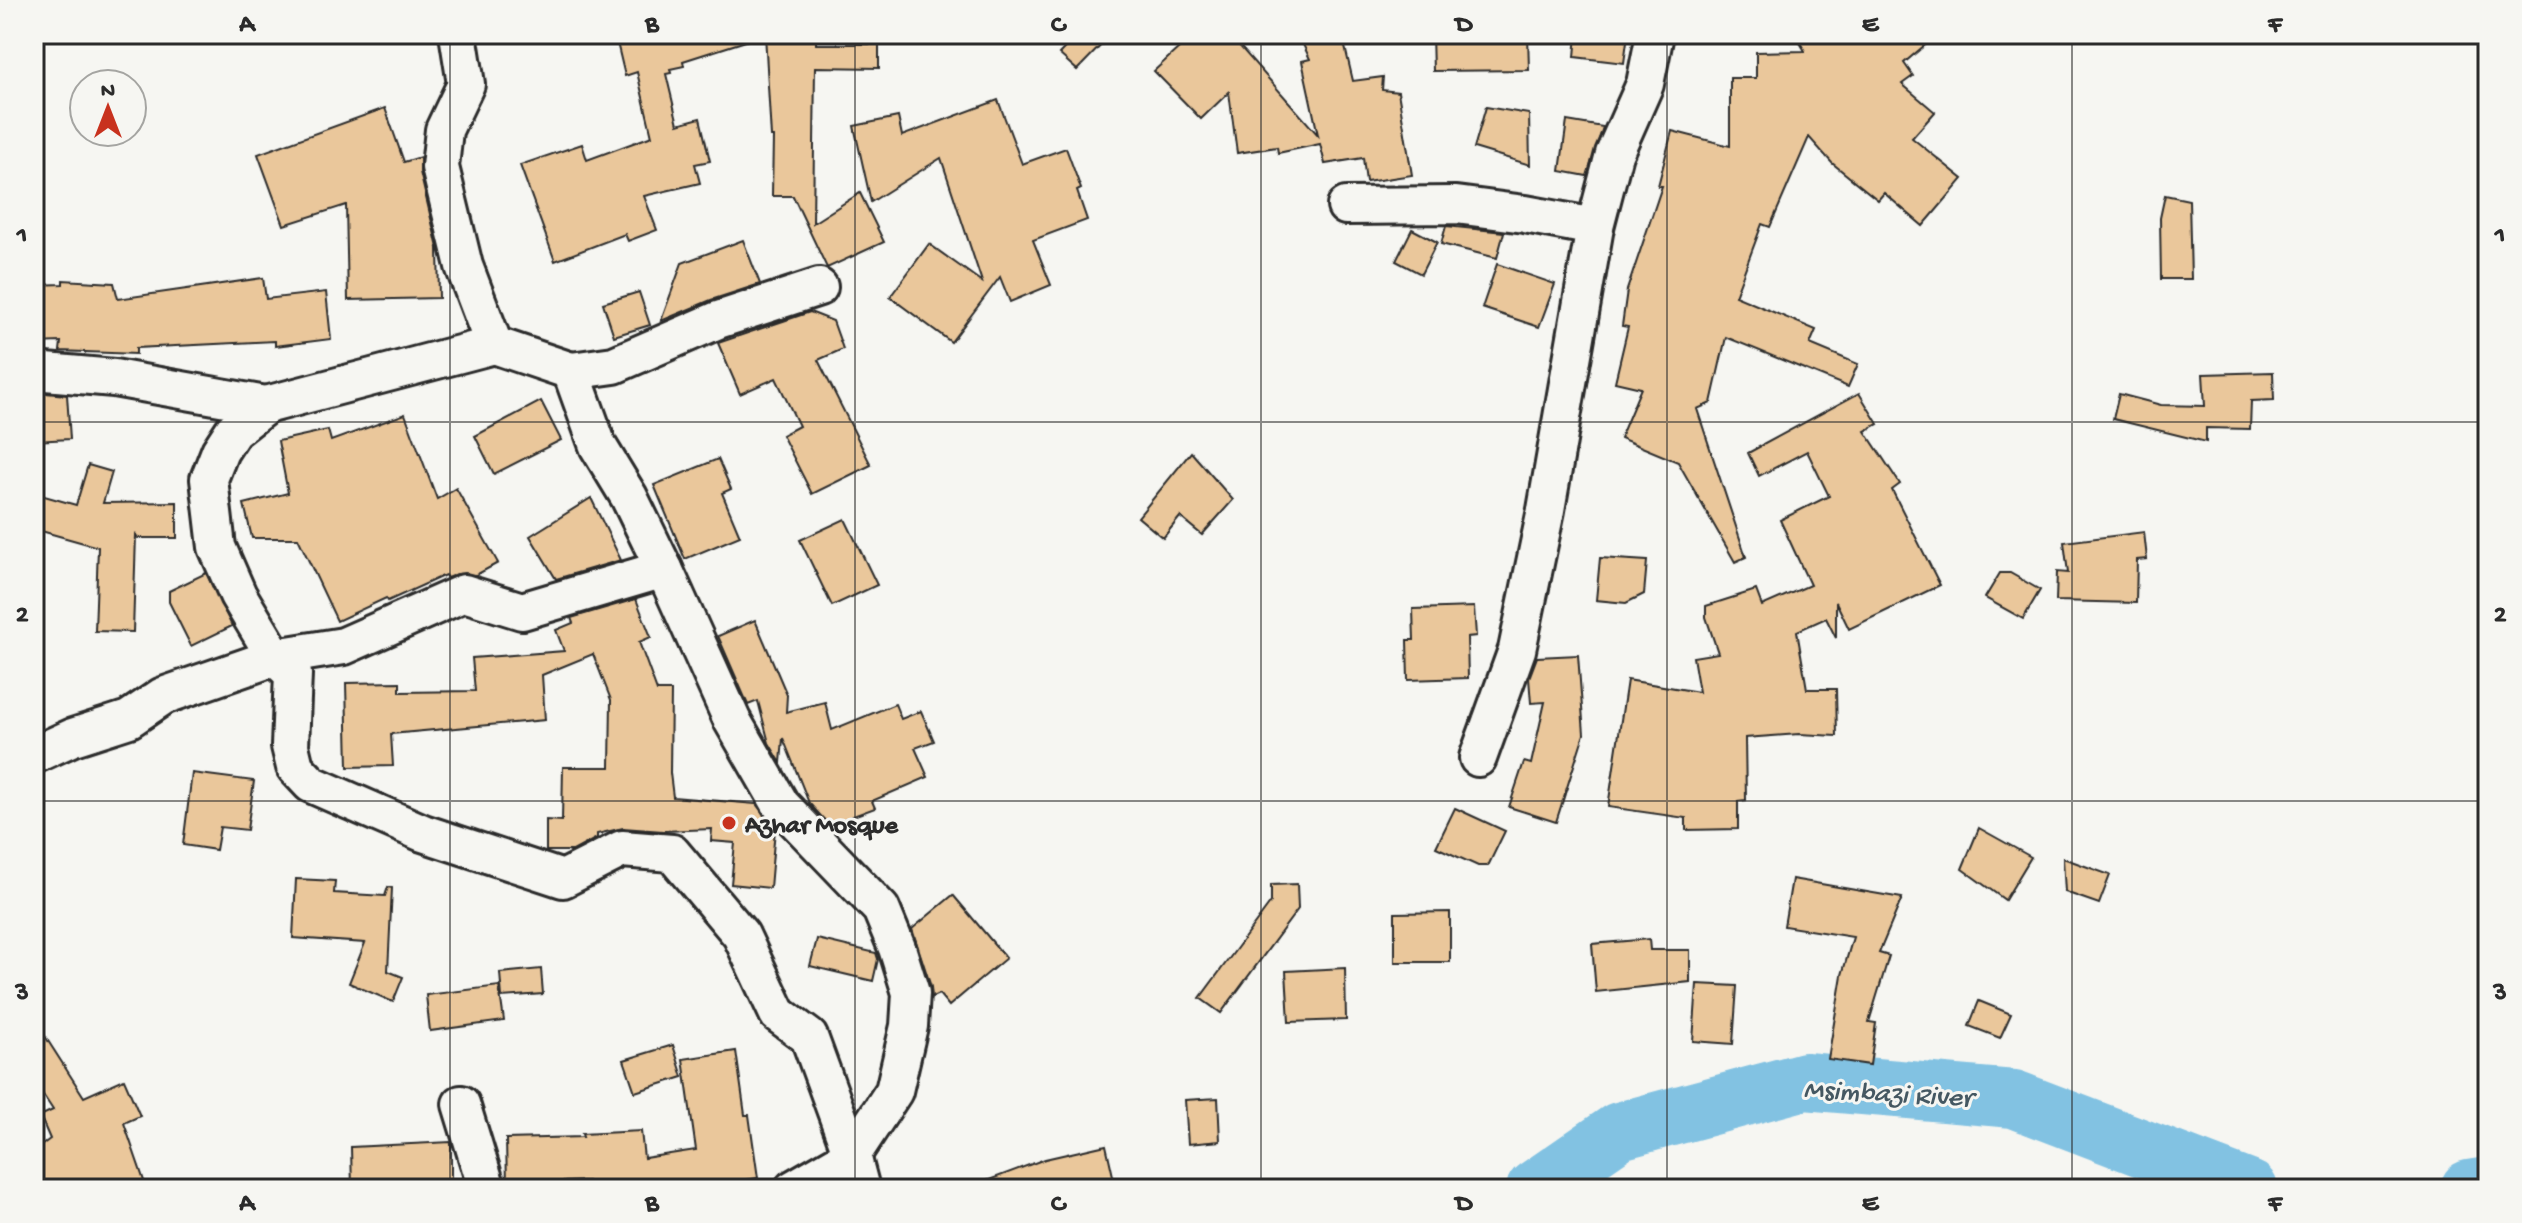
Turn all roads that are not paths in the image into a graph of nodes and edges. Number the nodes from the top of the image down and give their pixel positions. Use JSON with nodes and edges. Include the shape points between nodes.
{"nodes":[{"id":1,"x":458,"y":34,"type":"edge"},
{"id":2,"x":1655,"y":34,"type":"edge"},
{"id":3,"x":1346,"y":206,"type":"dead end"},
{"id":4,"x":1595,"y":227,"type":"junction"},
{"id":5,"x":819,"y":287,"type":"dead end"},
{"id":6,"x":494,"y":345,"type":"junction"},
{"id":7,"x":34,"y":371,"type":"edge"},
{"id":8,"x":571,"y":371,"type":"junction"},
{"id":9,"x":266,"y":405,"type":"junction"},
{"id":10,"x":664,"y":569,"type":"junction"},
{"id":11,"x":275,"y":657,"type":"junction"},
{"id":12,"x":34,"y":755,"type":"edge"},
{"id":13,"x":1478,"y":758,"type":"dead end"},
{"id":14,"x":461,"y":1104,"type":"dead end"},
{"id":15,"x":856,"y":1172,"type":"edge"},
{"id":16,"x":487,"y":1189,"type":"edge"},
{"id":17,"x":793,"y":1189,"type":"edge"}],
"edges":[{"from":1,"to":6,"type":"street","via":[[466,84],[444,130],[440,167],[464,266]]},
{"from":2,"to":4,"type":"street","via":[[1645,84],[1614,154]]},
{"from":3,"to":4,"type":"street","via":[[1456,205]]},
{"from":4,"to":13,"type":"street","via":[[1517,650]]},
{"from":5,"to":8,"type":"street","via":[[718,320],[614,365]]},
{"from":6,"to":8,"type":"street"},
{"from":6,"to":9,"type":"street"},
{"from":7,"to":9,"type":"street","via":[[114,378]]},
{"from":8,"to":10,"type":"street","via":[[598,446]]},
{"from":9,"to":11,"type":"street","via":[[233,431],[209,479],[217,547]]},
{"from":10,"to":11,"type":"street","via":[[522,611],[464,593],[344,646]]},
{"from":10,"to":15,"type":"street","via":[[732,720],[781,805],[881,909],[897,948],[911,993],[909,1026],[894,1091]]},
{"from":11,"to":12,"type":"street","via":[[163,696],[129,719]]},
{"from":11,"to":15,"type":"street","via":[[293,674],[290,746],[295,767],[311,784],[423,833],[563,879],[622,849],[672,853],[741,935],[778,1014],[809,1037]]},
{"from":14,"to":16,"type":"street"},
{"from":15,"to":17,"type":"street"}]}
